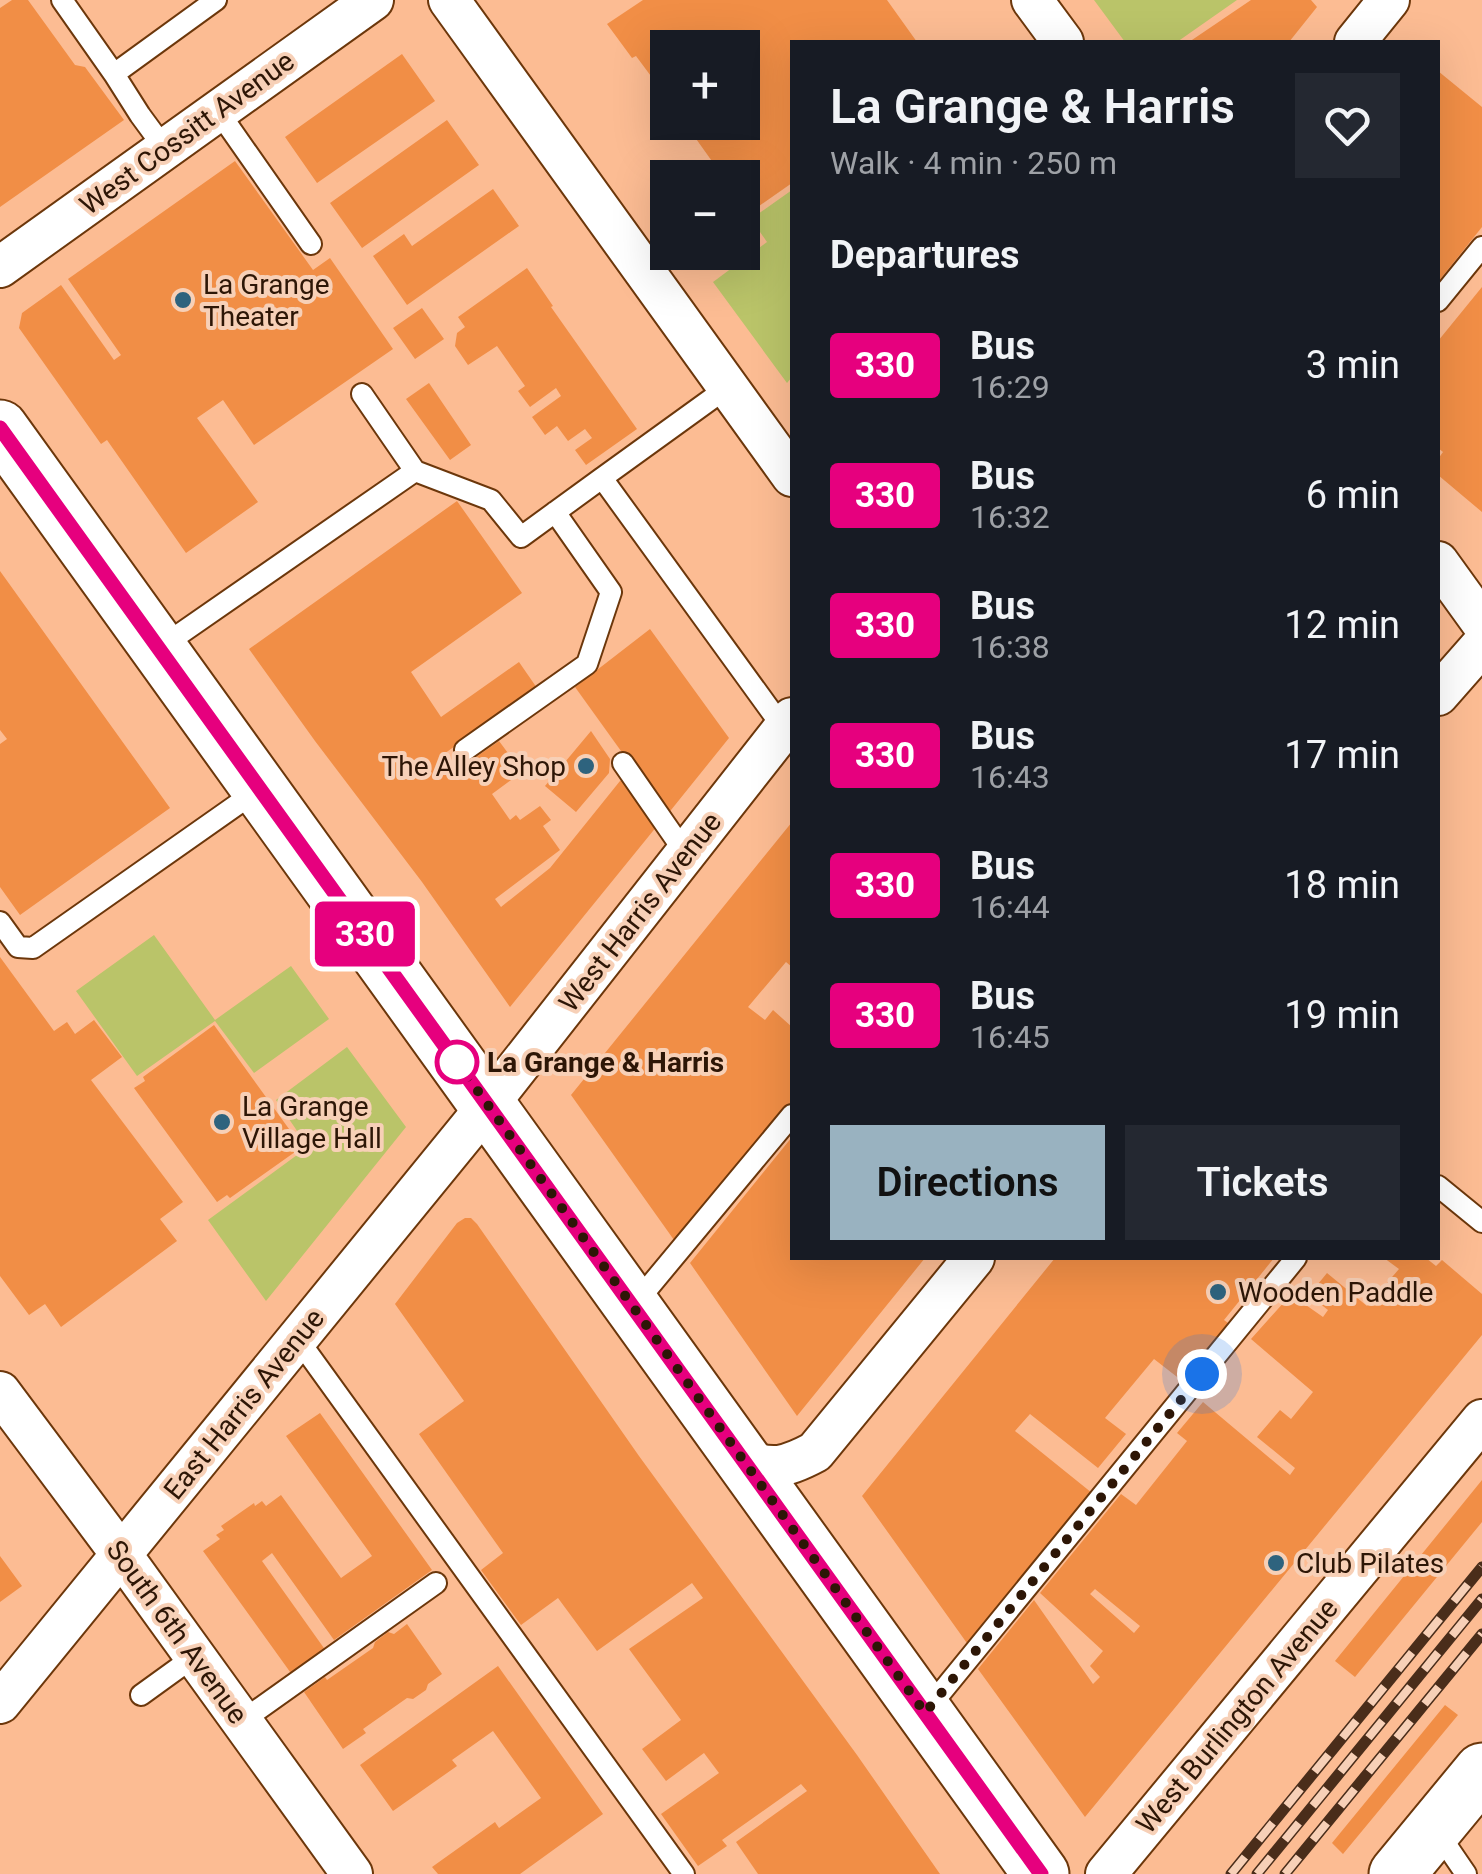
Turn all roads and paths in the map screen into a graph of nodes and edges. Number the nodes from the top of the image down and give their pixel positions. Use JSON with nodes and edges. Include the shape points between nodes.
{"nodes":[{"id":1,"x":62,"y":0,"type":"edge"},
{"id":2,"x":216,"y":0,"type":"edge"},
{"id":3,"x":373,"y":0,"type":"edge"},
{"id":4,"x":450,"y":0,"type":"edge"},
{"id":5,"x":1032,"y":0,"type":"edge"},
{"id":6,"x":1390,"y":0,"type":"edge"},
{"id":7,"x":1062,"y":40,"type":"edge"},
{"id":8,"x":1357,"y":40,"type":"edge"},
{"id":9,"x":114,"y":74,"type":"junction"},
{"id":10,"x":218,"y":111,"type":"junction"},
{"id":11,"x":165,"y":149,"type":"junction"},
{"id":12,"x":310,"y":244,"type":"dead end"},
{"id":13,"x":1482,"y":247,"type":"edge"},
{"id":14,"x":0,"y":267,"type":"edge"},
{"id":15,"x":1440,"y":299,"type":"edge"},
{"id":16,"x":728,"y":387,"type":"junction"},
{"id":17,"x":362,"y":394,"type":"dead end"},
{"id":18,"x":0,"y":428,"type":"edge"},
{"id":19,"x":416,"y":471,"type":"junction"},
{"id":20,"x":790,"y":473,"type":"edge"},
{"id":21,"x":602,"y":478,"type":"junction"},
{"id":22,"x":555,"y":512,"type":"junction"},
{"id":23,"x":1440,"y":565,"type":"edge"},
{"id":24,"x":1482,"y":623,"type":"edge"},
{"id":25,"x":1482,"y":645,"type":"edge"},
{"id":26,"x":159,"y":648,"type":"junction"},
{"id":27,"x":1440,"y":693,"type":"edge"},
{"id":28,"x":788,"y":724,"type":"edge"},
{"id":29,"x":465,"y":750,"type":"dead end"},
{"id":30,"x":622,"y":763,"type":"dead end"},
{"id":31,"x":260,"y":788,"type":"junction"},
{"id":32,"x":686,"y":854,"type":"junction"},
{"id":33,"x":0,"y":922,"type":"edge"},
{"id":34,"x":488,"y":1105,"type":"junction"},
{"id":35,"x":790,"y":1117,"type":"edge"},
{"id":36,"x":1440,"y":1188,"type":"edge"},
{"id":37,"x":1482,"y":1222,"type":"edge"},
{"id":38,"x":972,"y":1260,"type":"edge"},
{"id":39,"x":1294,"y":1260,"type":"edge"},
{"id":40,"x":633,"y":1307,"type":"junction"},
{"id":41,"x":297,"y":1338,"type":"junction"},
{"id":42,"x":0,"y":1392,"type":"edge"},
{"id":43,"x":1482,"y":1420,"type":"edge"},
{"id":44,"x":741,"y":1460,"type":"junction"},
{"id":45,"x":121,"y":1554,"type":"junction"},
{"id":46,"x":436,"y":1583,"type":"dead end"},
{"id":47,"x":195,"y":1656,"type":"junction"},
{"id":48,"x":141,"y":1695,"type":"dead end"},
{"id":49,"x":0,"y":1703,"type":"edge"},
{"id":50,"x":925,"y":1713,"type":"junction"},
{"id":51,"x":242,"y":1722,"type":"junction"},
{"id":52,"x":1482,"y":1771,"type":"edge"},
{"id":53,"x":1435,"y":1829,"type":"junction"},
{"id":54,"x":352,"y":1874,"type":"edge"},
{"id":55,"x":684,"y":1874,"type":"edge"},
{"id":56,"x":1042,"y":1874,"type":"edge"},
{"id":57,"x":1106,"y":1874,"type":"edge"},
{"id":58,"x":1398,"y":1874,"type":"edge"},
{"id":59,"x":1466,"y":1874,"type":"edge"}],
"edges":[{"from":1,"to":9,"type":"lane"},
{"from":2,"to":9,"type":"lane"},
{"from":3,"to":10,"type":"street","name":"West Cossitt Avenue"},
{"from":4,"to":16,"type":"street"},
{"from":5,"to":7,"type":"street"},
{"from":6,"to":8,"type":"street"},
{"from":9,"to":11,"type":"lane"},
{"from":10,"to":11,"type":"street","name":"West Cossitt Avenue"},
{"from":10,"to":12,"type":"lane"},
{"from":11,"to":14,"type":"street","name":"West Cossitt Avenue"},
{"from":13,"to":15,"type":"lane"},
{"from":16,"to":20,"type":"street"},
{"from":16,"to":21,"type":"lane"},
{"from":17,"to":19,"type":"lane"},
{"from":18,"to":26,"type":"main road"},
{"from":19,"to":22,"type":"lane","via":[[491,500],[521,537]]},
{"from":19,"to":26,"type":"lane"},
{"from":21,"to":22,"type":"lane"},
{"from":21,"to":28,"type":"lane"},
{"from":22,"to":29,"type":"lane","via":[[611,592],[586,664]]},
{"from":23,"to":24,"type":"street"},
{"from":25,"to":27,"type":"street"},
{"from":26,"to":31,"type":"main road"},
{"from":28,"to":32,"type":"street","name":"West Harris Avenue"},
{"from":30,"to":32,"type":"lane"},
{"from":31,"to":33,"type":"lane","via":[[32,948],[18,948]]},
{"from":31,"to":34,"type":"main road"},
{"from":32,"to":34,"type":"street","name":"West Harris Avenue"},
{"from":34,"to":40,"type":"main road"},
{"from":34,"to":41,"type":"street","name":"East Harris Avenue"},
{"from":35,"to":40,"type":"lane"},
{"from":36,"to":37,"type":"lane"},
{"from":38,"to":44,"type":"street","via":[[815,1452],[790,1465]]},
{"from":39,"to":50,"type":"lane"},
{"from":40,"to":44,"type":"main road"},
{"from":41,"to":45,"type":"street","name":"East Harris Avenue"},
{"from":41,"to":55,"type":"lane"},
{"from":42,"to":45,"type":"street","name":"South 6th Avenue"},
{"from":43,"to":57,"type":"street","name":"West Burlington Avenue"},
{"from":44,"to":50,"type":"main road"},
{"from":45,"to":47,"type":"street","name":"South 6th Avenue"},
{"from":45,"to":49,"type":"street","name":"East Harris Avenue"},
{"from":46,"to":51,"type":"lane"},
{"from":47,"to":48,"type":"lane"},
{"from":47,"to":51,"type":"street","name":"South 6th Avenue"},
{"from":50,"to":56,"type":"main road"},
{"from":51,"to":54,"type":"street","name":"South 6th Avenue"},
{"from":52,"to":53,"type":"main road"},
{"from":53,"to":58,"type":"main road"},
{"from":53,"to":59,"type":"lane"}]}
